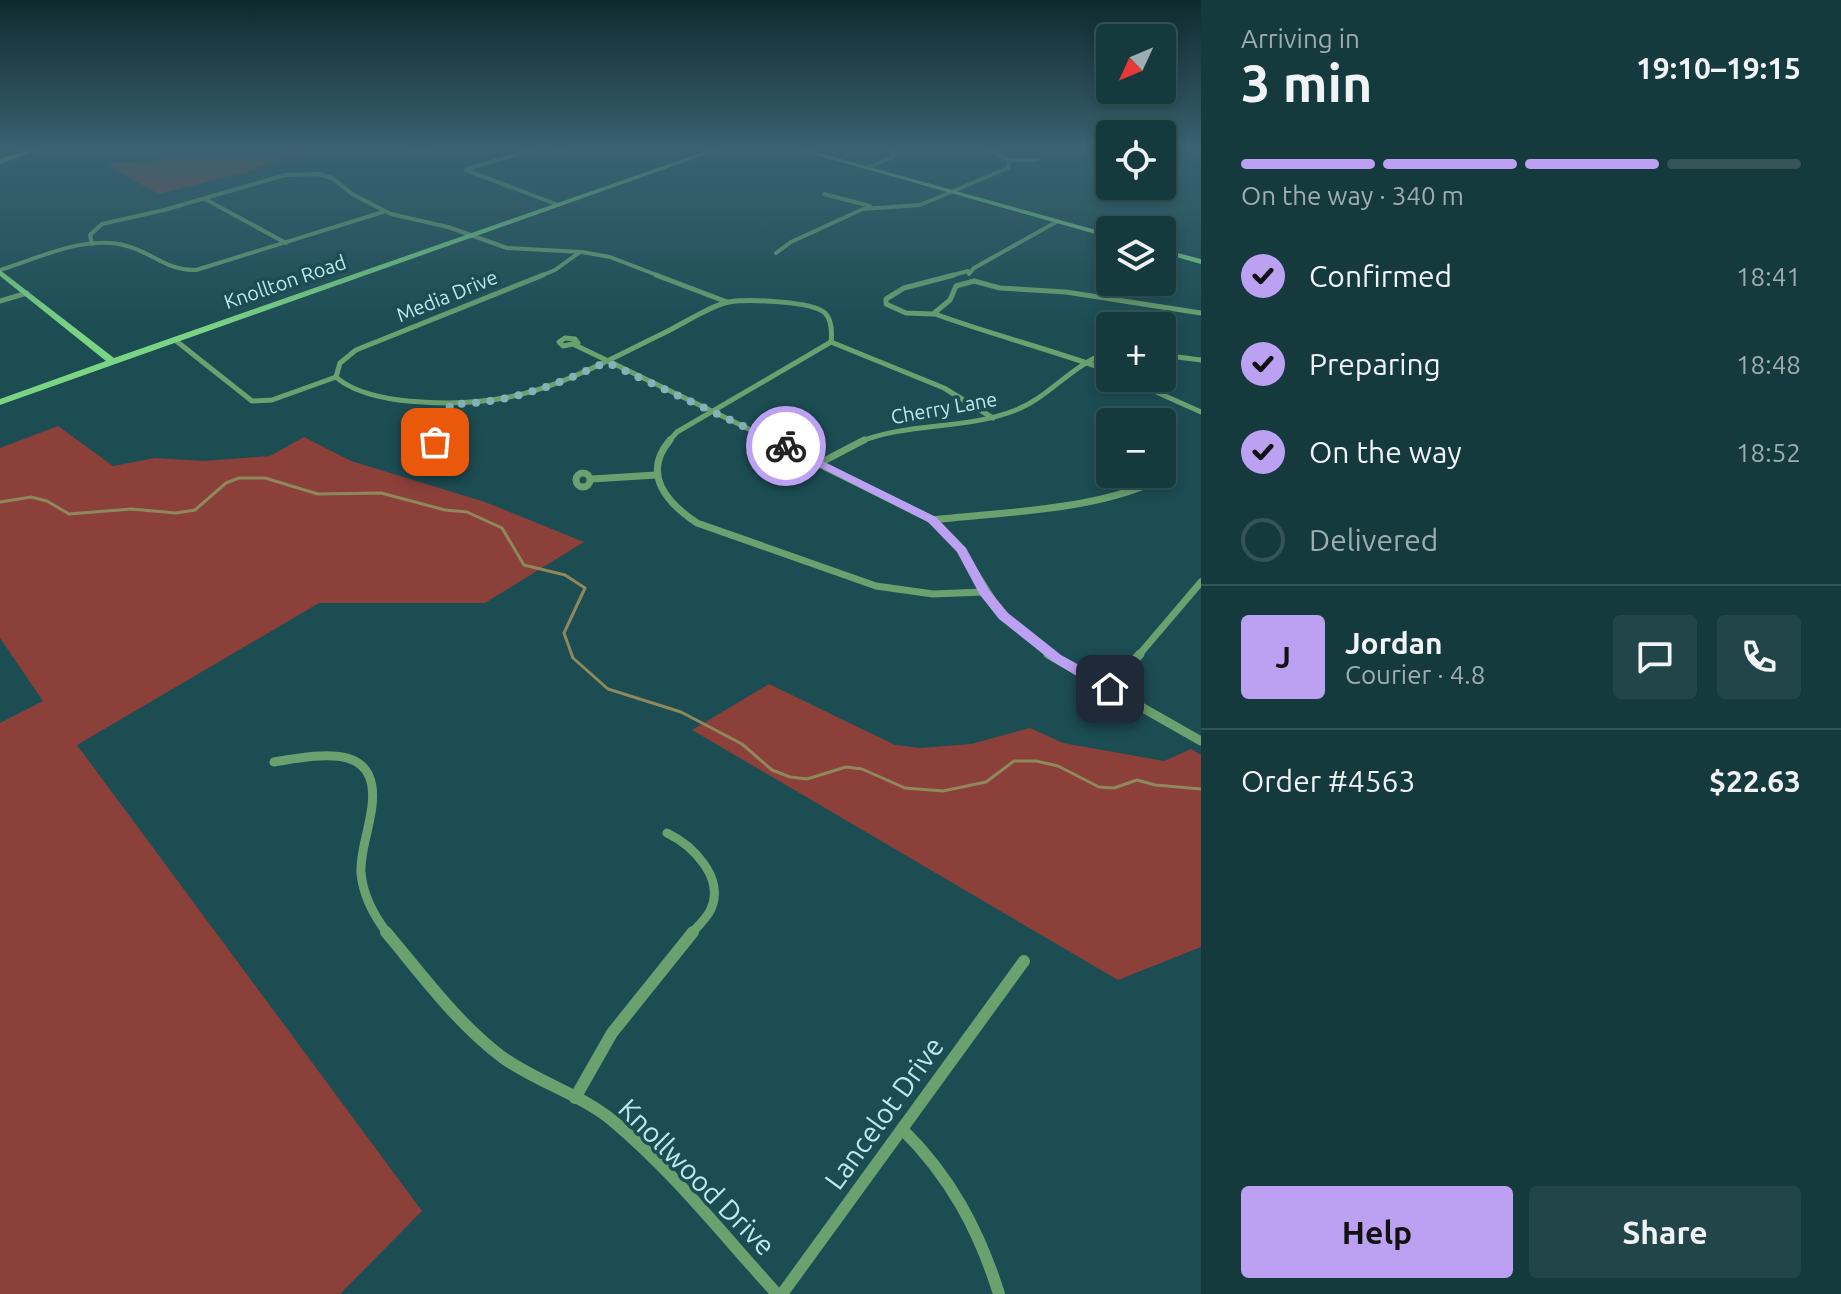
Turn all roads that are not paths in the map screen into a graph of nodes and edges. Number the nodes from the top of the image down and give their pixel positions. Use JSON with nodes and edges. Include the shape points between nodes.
{"nodes":[{"id":1,"x":162,"y":209,"type":"edge"},
{"id":2,"x":223,"y":209,"type":"edge"},
{"id":3,"x":381,"y":209,"type":"edge"},
{"id":4,"x":546,"y":209,"type":"edge"},
{"id":5,"x":867,"y":209,"type":"edge"},
{"id":6,"x":1014,"y":209,"type":"edge"},
{"id":7,"x":384,"y":211,"type":"junction"},
{"id":8,"x":1058,"y":221,"type":"junction"},
{"id":9,"x":1096,"y":232,"type":"edge"},
{"id":10,"x":471,"y":236,"type":"junction"},
{"id":11,"x":286,"y":243,"type":"junction"},
{"id":12,"x":92,"y":244,"type":"junction"},
{"id":13,"x":580,"y":252,"type":"junction"},
{"id":14,"x":776,"y":253,"type":"dead end"},
{"id":15,"x":1176,"y":255,"type":"edge"},
{"id":16,"x":1201,"y":262,"type":"edge"},
{"id":17,"x":0,"y":271,"type":"edge"},
{"id":18,"x":968,"y":271,"type":"junction"},
{"id":19,"x":974,"y":281,"type":"junction"},
{"id":20,"x":27,"y":293,"type":"junction"},
{"id":21,"x":1111,"y":298,"type":"joint"},
{"id":22,"x":0,"y":301,"type":"edge"},
{"id":23,"x":728,"y":302,"type":"junction"},
{"id":24,"x":1201,"y":313,"type":"edge"},
{"id":25,"x":935,"y":314,"type":"junction"},
{"id":26,"x":175,"y":340,"type":"junction"},
{"id":27,"x":831,"y":342,"type":"junction"},
{"id":28,"x":575,"y":345,"type":"dead end"},
{"id":29,"x":1096,"y":357,"type":"edge"},
{"id":30,"x":1176,"y":357,"type":"edge"},
{"id":31,"x":1201,"y":360,"type":"edge"},
{"id":32,"x":1086,"y":361,"type":"junction"},
{"id":33,"x":113,"y":362,"type":"junction"},
{"id":34,"x":606,"y":362,"type":"junction"},
{"id":35,"x":1096,"y":365,"type":"edge"},
{"id":36,"x":336,"y":377,"type":"junction"},
{"id":37,"x":1156,"y":392,"type":"edge"},
{"id":38,"x":0,"y":402,"type":"edge"},
{"id":39,"x":450,"y":404,"type":"junction"},
{"id":40,"x":711,"y":410,"type":"junction"},
{"id":41,"x":1201,"y":412,"type":"edge"},
{"id":42,"x":993,"y":418,"type":"junction"},
{"id":43,"x":447,"y":434,"type":"dead end"},
{"id":44,"x":820,"y":463,"type":"junction"},
{"id":45,"x":656,"y":475,"type":"junction"},
{"id":46,"x":592,"y":479,"type":"dead end"},
{"id":47,"x":1137,"y":488,"type":"edge"},
{"id":48,"x":932,"y":520,"type":"junction"},
{"id":49,"x":1201,"y":582,"type":"edge"},
{"id":50,"x":984,"y":592,"type":"junction"},
{"id":51,"x":1110,"y":689,"type":"junction"},
{"id":52,"x":1201,"y":741,"type":"edge"},
{"id":53,"x":274,"y":762,"type":"dead end"},
{"id":54,"x":667,"y":833,"type":"dead end"},
{"id":55,"x":1024,"y":961,"type":"dead end"},
{"id":56,"x":575,"y":1098,"type":"junction"},
{"id":57,"x":902,"y":1129,"type":"junction"},
{"id":58,"x":780,"y":1294,"type":"edge"},
{"id":59,"x":999,"y":1294,"type":"edge"}],
"edges":[{"from":1,"to":12,"type":"street","via":[[102,224],[90,235]]},
{"from":2,"to":11,"type":"street"},
{"from":3,"to":7,"type":"street"},
{"from":4,"to":10,"type":"street","name":"Knollton Road"},
{"from":5,"to":14,"type":"street"},
{"from":6,"to":8,"type":"street"},
{"from":7,"to":10,"type":"street"},
{"from":7,"to":11,"type":"street"},
{"from":8,"to":9,"type":"street"},
{"from":8,"to":18,"type":"street"},
{"from":10,"to":13,"type":"street","via":[[512,249]]},
{"from":10,"to":26,"type":"street","name":"Knollton Road"},
{"from":11,"to":12,"type":"street","via":[[185,271],[166,269],[128,246]]},
{"from":12,"to":17,"type":"street"},
{"from":13,"to":23,"type":"street","via":[[616,259]]},
{"from":13,"to":36,"type":"street","name":"Media Drive","via":[[555,270],[360,347],[341,361]]},
{"from":15,"to":16,"type":"street"},
{"from":17,"to":20,"type":"street"},
{"from":18,"to":19,"type":"street"},
{"from":18,"to":25,"type":"street","via":[[904,288],[886,301],[902,312]]},
{"from":19,"to":21,"type":"street"},
{"from":19,"to":25,"type":"street","via":[[956,286]]},
{"from":20,"to":22,"type":"street"},
{"from":20,"to":33,"type":"street"},
{"from":21,"to":24,"type":"street"},
{"from":23,"to":27,"type":"street","via":[[799,304],[827,316]]},
{"from":23,"to":34,"type":"street"},
{"from":25,"to":32,"type":"street"},
{"from":26,"to":33,"type":"street","name":"Knollton Road"},
{"from":26,"to":36,"type":"street","via":[[252,401],[275,399]]},
{"from":27,"to":40,"type":"street"},
{"from":27,"to":42,"type":"street","via":[[944,388]]},
{"from":28,"to":34,"type":"street"},
{"from":29,"to":32,"type":"street","name":"Cherry Lane"},
{"from":30,"to":31,"type":"street"},
{"from":32,"to":35,"type":"street"},
{"from":32,"to":42,"type":"street","name":"Cherry Lane","via":[[1033,402]]},
{"from":33,"to":38,"type":"street","name":"Knollton Road"},
{"from":34,"to":39,"type":"street","via":[[534,393]]},
{"from":34,"to":40,"type":"street"},
{"from":36,"to":39,"type":"street","via":[[381,397]]},
{"from":37,"to":41,"type":"street"},
{"from":39,"to":43,"type":"street"},
{"from":40,"to":44,"type":"street"},
{"from":40,"to":45,"type":"street","via":[[669,439],[658,457]]},
{"from":42,"to":44,"type":"street","name":"Cherry Lane","via":[[867,439]]},
{"from":44,"to":48,"type":"street"},
{"from":45,"to":46,"type":"street"},
{"from":45,"to":50,"type":"street","via":[[672,505],[721,533],[876,586],[933,594]]},
{"from":47,"to":48,"type":"street"},
{"from":48,"to":50,"type":"street","via":[[962,551]]},
{"from":49,"to":51,"type":"street"},
{"from":50,"to":51,"type":"street","via":[[1029,639]]},
{"from":51,"to":52,"type":"street"},
{"from":53,"to":56,"type":"street","name":"Knollwood Drive","via":[[335,755],[365,767],[375,793],[361,872],[379,925],[484,1041],[514,1065]]},
{"from":54,"to":56,"type":"street","via":[[686,842],[706,866],[711,909],[612,1033]]},
{"from":55,"to":57,"type":"street","name":"Lancelot Drive"},
{"from":56,"to":58,"type":"street","name":"Knollwood Drive","via":[[636,1142]]},
{"from":57,"to":58,"type":"street","name":"Lancelot Drive"},
{"from":57,"to":59,"type":"street","via":[[962,1204],[980,1237]]}]}
